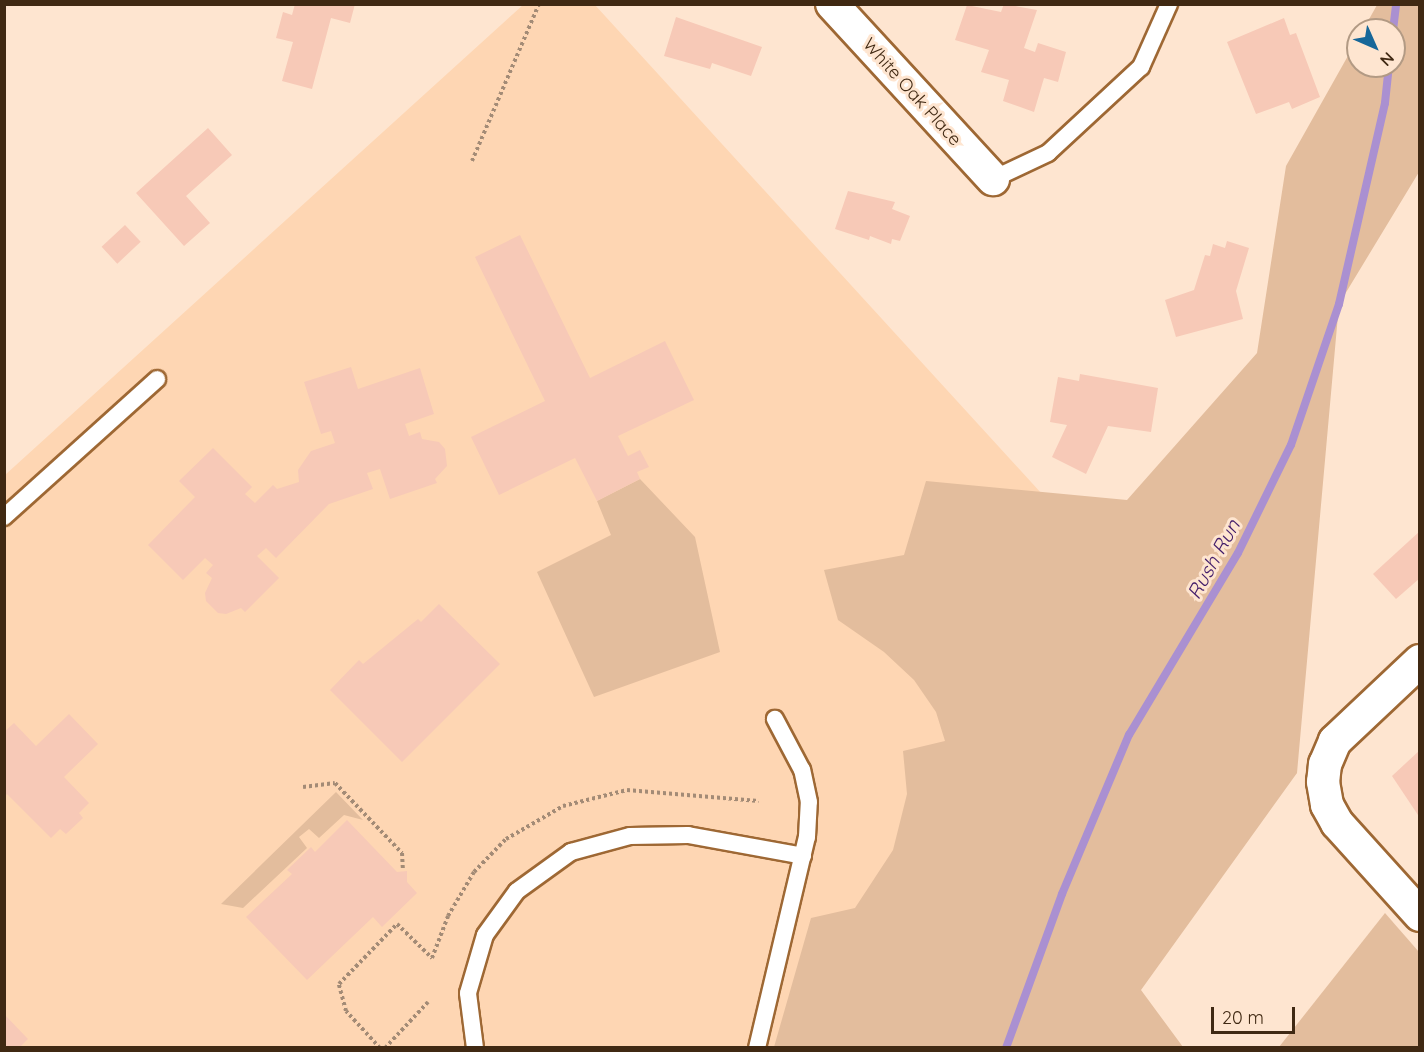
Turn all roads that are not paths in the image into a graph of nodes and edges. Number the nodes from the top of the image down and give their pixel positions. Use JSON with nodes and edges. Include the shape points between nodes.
{"nodes":[{"id":1,"x":832,"y":4,"type":"edge"},
{"id":2,"x":1169,"y":4,"type":"edge"},
{"id":3,"x":993,"y":179,"type":"joint"},
{"id":4,"x":157,"y":379,"type":"dead end"},
{"id":5,"x":4,"y":517,"type":"edge"},
{"id":6,"x":1419,"y":661,"type":"edge"},
{"id":7,"x":775,"y":719,"type":"dead end"},
{"id":8,"x":803,"y":856,"type":"junction"},
{"id":9,"x":1419,"y":915,"type":"edge"},
{"id":10,"x":475,"y":1047,"type":"edge"},
{"id":11,"x":757,"y":1047,"type":"edge"}],
"edges":[{"from":1,"to":3,"type":"street","name":"White Oak Place"},
{"from":2,"to":3,"type":"lane","via":[[1141,68],[1048,153]]},
{"from":4,"to":5,"type":"lane"},
{"from":6,"to":9,"type":"street","via":[[1335,741],[1325,764],[1323,782],[1327,805],[1337,823]]},
{"from":7,"to":8,"type":"lane","via":[[802,770],[809,802]]},
{"from":8,"to":10,"type":"lane","via":[[688,835],[630,836],[571,852],[517,891],[485,935],[468,993]]},
{"from":8,"to":11,"type":"lane"}]}
